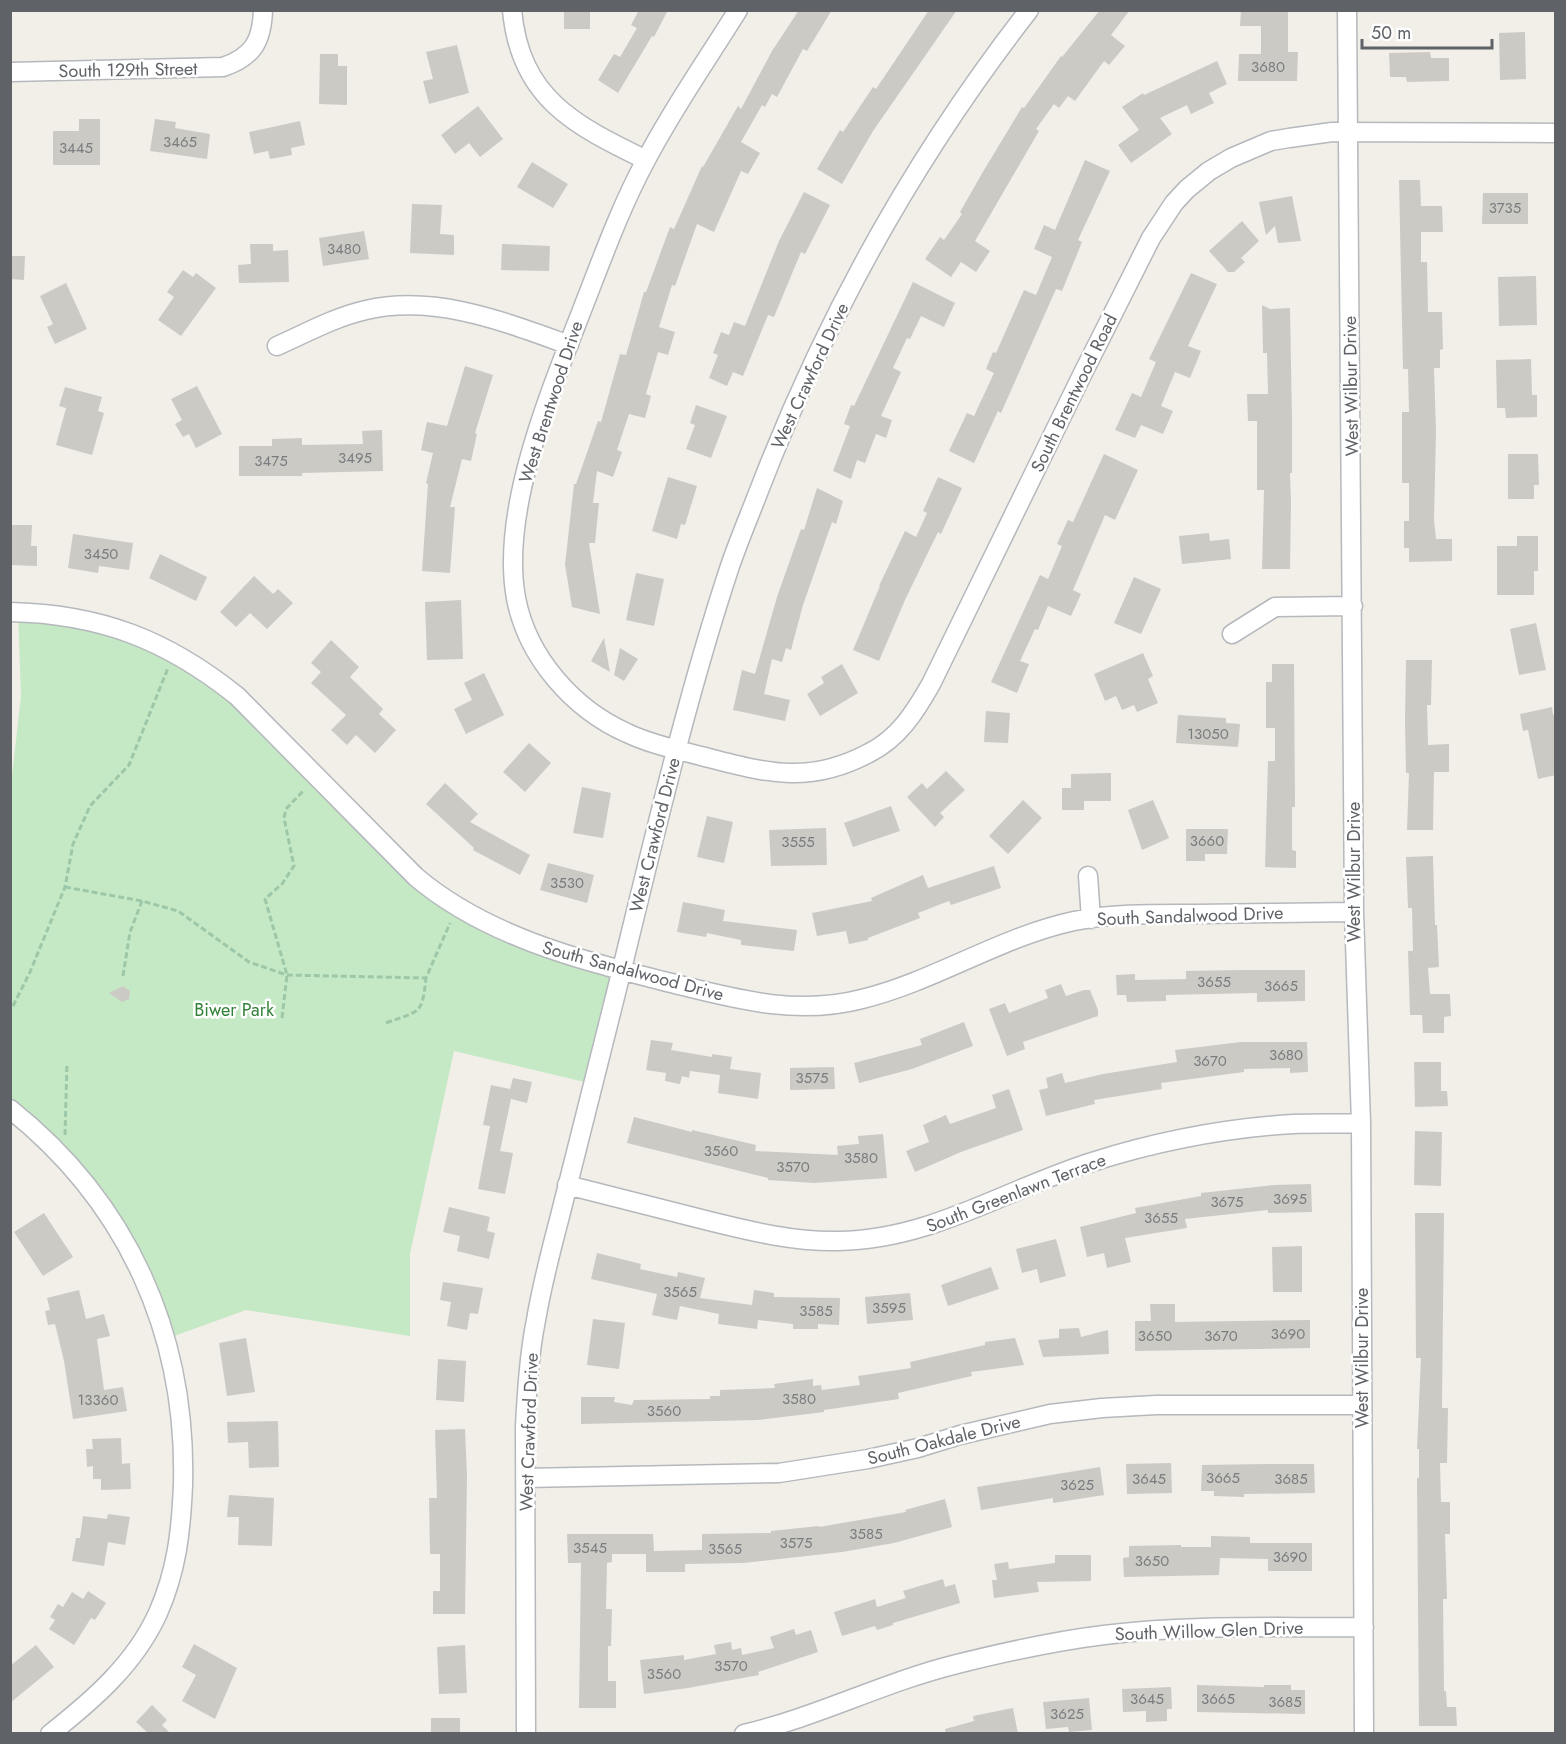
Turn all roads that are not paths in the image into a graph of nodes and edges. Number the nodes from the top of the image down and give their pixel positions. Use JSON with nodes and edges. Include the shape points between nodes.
{"nodes":[{"id":1,"x":263,"y":10,"type":"edge"},
{"id":2,"x":512,"y":10,"type":"edge"},
{"id":3,"x":738,"y":10,"type":"edge"},
{"id":4,"x":1029,"y":10,"type":"edge"},
{"id":5,"x":1347,"y":10,"type":"edge"},
{"id":6,"x":10,"y":72,"type":"edge"},
{"id":7,"x":1348,"y":133,"type":"junction"},
{"id":8,"x":1556,"y":133,"type":"edge"},
{"id":9,"x":646,"y":160,"type":"junction"},
{"id":10,"x":568,"y":345,"type":"junction"},
{"id":11,"x":277,"y":346,"type":"dead end"},
{"id":12,"x":1353,"y":606,"type":"junction"},
{"id":13,"x":10,"y":612,"type":"edge"},
{"id":14,"x":1232,"y":634,"type":"dead end"},
{"id":15,"x":677,"y":749,"type":"junction"},
{"id":16,"x":1088,"y":876,"type":"dead end"},
{"id":17,"x":1354,"y":912,"type":"junction"},
{"id":18,"x":1091,"y":919,"type":"junction"},
{"id":19,"x":621,"y":970,"type":"junction"},
{"id":20,"x":10,"y":1109,"type":"edge"},
{"id":21,"x":1361,"y":1124,"type":"junction"},
{"id":22,"x":567,"y":1185,"type":"junction"},
{"id":23,"x":1362,"y":1405,"type":"junction"},
{"id":24,"x":525,"y":1478,"type":"junction"},
{"id":25,"x":1364,"y":1627,"type":"junction"},
{"id":26,"x":50,"y":1734,"type":"edge"},
{"id":27,"x":526,"y":1734,"type":"edge"},
{"id":28,"x":744,"y":1734,"type":"edge"},
{"id":29,"x":1364,"y":1734,"type":"edge"}],
"edges":[{"from":1,"to":6,"type":"street","name":"South 129th Street","via":[[259,37],[248,54],[223,67]]},
{"from":2,"to":9,"type":"street","via":[[527,69],[548,100],[575,121]]},
{"from":3,"to":9,"type":"street","name":"West Brentwood Drive"},
{"from":4,"to":15,"type":"street","name":"West Crawford Drive","via":[[928,153],[820,348],[731,563]]},
{"from":5,"to":7,"type":"street","name":"West Wilbur Drive"},
{"from":7,"to":8,"type":"street","name":"South Brentwood Road"},
{"from":7,"to":12,"type":"street","name":"West Wilbur Drive"},
{"from":7,"to":15,"type":"street","name":"South Brentwood Road","via":[[1271,141],[1209,171],[1174,203],[1151,238],[931,684],[896,735],[840,766],[797,774],[757,770]]},
{"from":9,"to":10,"type":"street","name":"West Brentwood Drive","via":[[618,217]]},
{"from":10,"to":11,"type":"street","via":[[458,310],[428,306],[364,310]]},
{"from":10,"to":15,"type":"street","name":"West Brentwood Drive","via":[[523,485],[513,544],[516,599],[541,660],[569,693],[614,726],[649,742]]},
{"from":12,"to":14,"type":"street","via":[[1275,607]]},
{"from":12,"to":17,"type":"street","name":"West Wilbur Drive"},
{"from":13,"to":19,"type":"street","name":"South Sandalwood Drive","via":[[83,619],[127,631],[174,652],[237,696],[431,889],[545,948]]},
{"from":15,"to":19,"type":"street","name":"West Crawford Drive"},
{"from":16,"to":18,"type":"street"},
{"from":17,"to":18,"type":"street","name":"South Sandalwood Drive","via":[[1134,914]]},
{"from":17,"to":21,"type":"street","name":"West Wilbur Drive"},
{"from":18,"to":19,"type":"street","name":"South Sandalwood Drive","via":[[991,948],[885,993],[831,1005],[752,1003]]},
{"from":19,"to":22,"type":"street","name":"West Crawford Drive"},
{"from":20,"to":26,"type":"street","via":[[65,1158],[110,1214],[150,1290],[175,1376],[181,1422],[178,1550],[157,1614],[123,1668]]},
{"from":21,"to":22,"type":"street","name":"South Greenlawn Terrace","via":[[1293,1124],[1158,1144],[1068,1170],[924,1228],[840,1241],[763,1234]]},
{"from":21,"to":23,"type":"street","name":"West Wilbur Drive"},
{"from":22,"to":24,"type":"street","name":"West Crawford Drive","via":[[535,1323],[528,1379]]},
{"from":23,"to":24,"type":"street","name":"South Oakdale Drive","via":[[1102,1408],[1050,1414],[868,1459],[779,1473]]},
{"from":23,"to":25,"type":"street","name":"West Wilbur Drive"},
{"from":24,"to":27,"type":"street","name":"West Crawford Drive"},
{"from":25,"to":28,"type":"street","name":"South Willow Glen Drive","via":[[1173,1629],[1104,1635],[955,1664]]},
{"from":25,"to":29,"type":"street","name":"West Wilbur Drive"}]}
